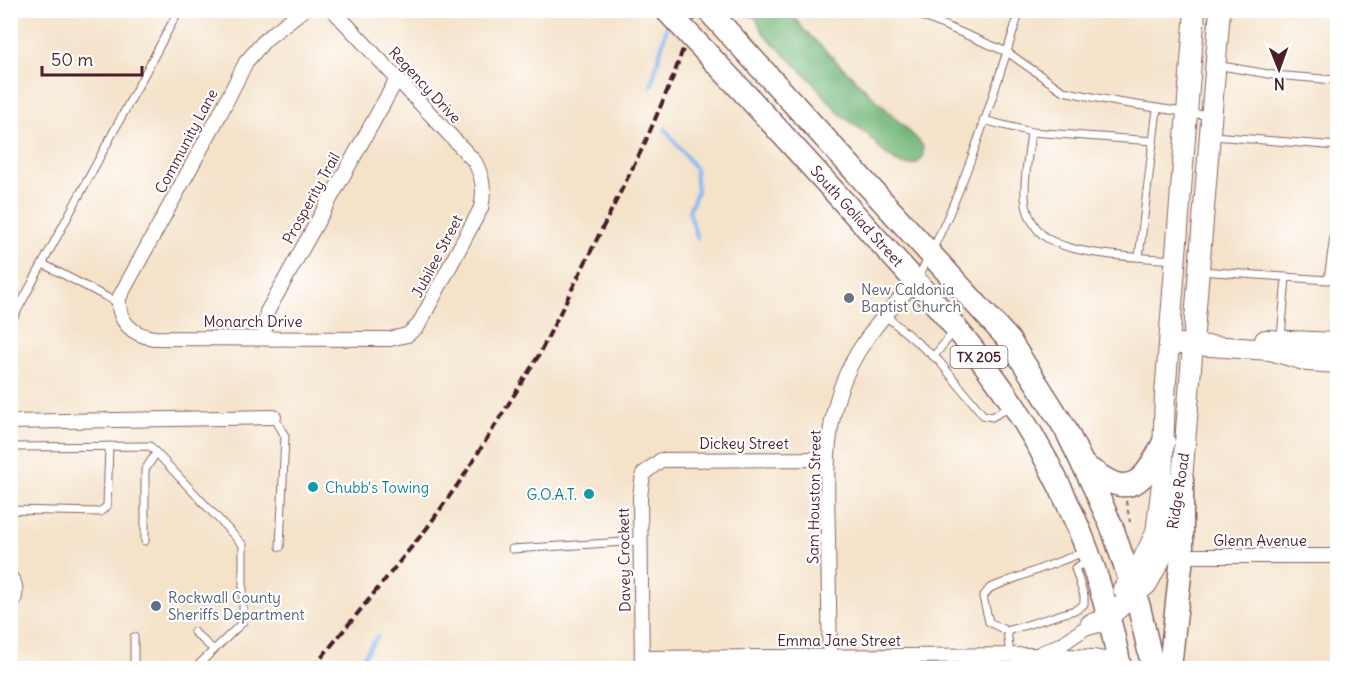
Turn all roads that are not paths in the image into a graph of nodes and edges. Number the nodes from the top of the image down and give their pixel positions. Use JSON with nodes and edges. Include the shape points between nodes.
{"nodes":[{"id":1,"x":179,"y":10,"type":"edge"},
{"id":2,"x":303,"y":10,"type":"edge"},
{"id":3,"x":333,"y":10,"type":"edge"},
{"id":4,"x":666,"y":10,"type":"edge"},
{"id":5,"x":708,"y":10,"type":"edge"},
{"id":6,"x":908,"y":10,"type":"edge"},
{"id":7,"x":1020,"y":10,"type":"edge"},
{"id":8,"x":1195,"y":10,"type":"edge"},
{"id":9,"x":1220,"y":10,"type":"edge"},
{"id":10,"x":1007,"y":51,"type":"junction"},
{"id":11,"x":1216,"y":66,"type":"junction"},
{"id":12,"x":397,"y":79,"type":"junction"},
{"id":13,"x":1338,"y":82,"type":"edge"},
{"id":14,"x":1156,"y":109,"type":"junction"},
{"id":15,"x":1188,"y":114,"type":"junction"},
{"id":16,"x":984,"y":120,"type":"junction"},
{"id":17,"x":1211,"y":126,"type":"junction"},
{"id":18,"x":1031,"y":132,"type":"junction"},
{"id":19,"x":1153,"y":141,"type":"junction"},
{"id":20,"x":1338,"y":146,"type":"edge"},
{"id":21,"x":484,"y":187,"type":"joint"},
{"id":22,"x":1338,"y":207,"type":"edge"},
{"id":23,"x":932,"y":254,"type":"junction"},
{"id":24,"x":1139,"y":257,"type":"junction"},
{"id":25,"x":1175,"y":260,"type":"junction"},
{"id":26,"x":43,"y":264,"type":"junction"},
{"id":27,"x":1200,"y":271,"type":"junction"},
{"id":28,"x":1286,"y":277,"type":"junction"},
{"id":29,"x":916,"y":281,"type":"junction"},
{"id":30,"x":1338,"y":289,"type":"edge"},
{"id":31,"x":118,"y":303,"type":"junction"},
{"id":32,"x":885,"y":315,"type":"junction"},
{"id":33,"x":10,"y":324,"type":"edge"},
{"id":34,"x":956,"y":328,"type":"junction"},
{"id":35,"x":407,"y":335,"type":"joint"},
{"id":36,"x":264,"y":337,"type":"junction"},
{"id":37,"x":1171,"y":337,"type":"junction"},
{"id":38,"x":1194,"y":339,"type":"junction"},
{"id":39,"x":1335,"y":343,"type":"edge"},
{"id":40,"x":1280,"y":347,"type":"junction"},
{"id":41,"x":934,"y":356,"type":"junction"},
{"id":42,"x":1335,"y":363,"type":"edge"},
{"id":43,"x":1014,"y":405,"type":"junction"},
{"id":44,"x":274,"y":417,"type":"joint"},
{"id":45,"x":10,"y":422,"type":"edge"},
{"id":46,"x":1164,"y":442,"type":"junction"},
{"id":47,"x":109,"y":446,"type":"junction"},
{"id":48,"x":10,"y":447,"type":"edge"},
{"id":49,"x":156,"y":453,"type":"junction"},
{"id":50,"x":828,"y":459,"type":"junction"},
{"id":51,"x":662,"y":460,"type":"joint"},
{"id":52,"x":1083,"y":465,"type":"junction"},
{"id":53,"x":1182,"y":480,"type":"junction"},
{"id":54,"x":10,"y":510,"type":"edge"},
{"id":55,"x":145,"y":541,"type":"dead end"},
{"id":56,"x":641,"y":542,"type":"junction"},
{"id":57,"x":280,"y":547,"type":"dead end"},
{"id":58,"x":512,"y":549,"type":"dead end"},
{"id":59,"x":1088,"y":556,"type":"junction"},
{"id":60,"x":1182,"y":556,"type":"junction"},
{"id":61,"x":1338,"y":556,"type":"edge"},
{"id":62,"x":10,"y":574,"type":"edge"},
{"id":63,"x":1133,"y":589,"type":"junction"},
{"id":64,"x":10,"y":607,"type":"edge"},
{"id":65,"x":1101,"y":615,"type":"junction"},
{"id":66,"x":1007,"y":631,"type":"junction"},
{"id":67,"x":194,"y":632,"type":"dead end"},
{"id":68,"x":134,"y":637,"type":"dead end"},
{"id":69,"x":214,"y":650,"type":"junction"},
{"id":70,"x":1010,"y":655,"type":"junction"},
{"id":71,"x":1036,"y":655,"type":"junction"},
{"id":72,"x":830,"y":662,"type":"edge"},
{"id":73,"x":642,"y":663,"type":"edge"},
{"id":74,"x":1119,"y":665,"type":"edge"},
{"id":75,"x":134,"y":669,"type":"edge"},
{"id":76,"x":195,"y":669,"type":"edge"},
{"id":77,"x":1153,"y":669,"type":"edge"},
{"id":78,"x":1170,"y":669,"type":"edge"}],
"edges":[{"from":1,"to":26,"type":"lane"},
{"from":2,"to":31,"type":"street","name":"Community Lane","via":[[266,39],[246,62]]},
{"from":3,"to":12,"type":"street","name":"Regency Drive"},
{"from":4,"to":29,"type":"main road","name":"South Goliad Street","number":"TX 205","bridge":true},
{"from":5,"to":23,"type":"main road","name":"South Goliad Street","number":"TX 205"},
{"from":6,"to":10,"type":"lane"},
{"from":7,"to":10,"type":"lane"},
{"from":8,"to":15,"type":"main road","name":"Ridge Road"},
{"from":9,"to":11,"type":"main road","name":"Ridge Road"},
{"from":10,"to":14,"type":"lane","via":[[1063,91]]},
{"from":10,"to":16,"type":"lane"},
{"from":11,"to":13,"type":"lane"},
{"from":11,"to":17,"type":"main road","name":"Ridge Road"},
{"from":12,"to":21,"type":"street","name":"Regency Drive","via":[[475,162]]},
{"from":12,"to":36,"type":"street","name":"Prosperity Trail","via":[[267,312]]},
{"from":14,"to":15,"type":"lane"},
{"from":14,"to":19,"type":"lane"},
{"from":15,"to":17,"type":"lane"},
{"from":15,"to":25,"type":"main road","name":"Ridge Road"},
{"from":16,"to":18,"type":"lane"},
{"from":16,"to":23,"type":"lane"},
{"from":17,"to":20,"type":"lane"},
{"from":17,"to":27,"type":"main road","name":"Ridge Road"},
{"from":18,"to":19,"type":"lane"},
{"from":18,"to":24,"type":"lane","via":[[1025,196],[1037,230],[1071,249]]},
{"from":19,"to":24,"type":"lane"},
{"from":21,"to":35,"type":"street","name":"Jubilee Street","via":[[481,208],[418,326]]},
{"from":22,"to":28,"type":"lane","via":[[1328,280]]},
{"from":23,"to":29,"type":"lane"},
{"from":23,"to":52,"type":"main road","name":"South Goliad Street","number":"TX 205","via":[[1009,340],[1065,428]]},
{"from":24,"to":25,"type":"lane"},
{"from":25,"to":37,"type":"main road","name":"Ridge Road"},
{"from":26,"to":31,"type":"lane"},
{"from":26,"to":33,"type":"lane"},
{"from":27,"to":28,"type":"lane"},
{"from":27,"to":38,"type":"main road","name":"Ridge Road"},
{"from":28,"to":40,"type":"lane"},
{"from":29,"to":32,"type":"street","name":"Sam Houston Street"},
{"from":29,"to":34,"type":"main road","name":"South Goliad Street","number":"TX 205"},
{"from":30,"to":39,"type":"lane"},
{"from":31,"to":36,"type":"street","name":"Monarch Drive","via":[[126,325],[143,336]]},
{"from":32,"to":41,"type":"lane"},
{"from":32,"to":50,"type":"street","name":"Sam Houston Street","via":[[869,334],[845,377],[833,414]]},
{"from":34,"to":41,"type":"lane"},
{"from":34,"to":43,"type":"main road","name":"South Goliad Street","number":"TX 205"},
{"from":35,"to":36,"type":"street","name":"Monarch Drive","via":[[390,339]]},
{"from":37,"to":38,"type":"main road"},
{"from":37,"to":46,"type":"main road","name":"Ridge Road"},
{"from":38,"to":40,"type":"main road"},
{"from":38,"to":53,"type":"main road","name":"Ridge Road"},
{"from":39,"to":40,"type":"main road"},
{"from":39,"to":42,"type":"lane"},
{"from":40,"to":42,"type":"main road","via":[[1307,361]]},
{"from":41,"to":43,"type":"lane","via":[[983,415],[992,417]]},
{"from":43,"to":59,"type":"main road","name":"South Goliad Street","number":"TX 205","via":[[1052,472]]},
{"from":44,"to":45,"type":"street"},
{"from":44,"to":57,"type":"lane","via":[[285,436]]},
{"from":46,"to":52,"type":"main road","via":[[1149,470],[1140,479],[1126,484],[1114,483]]},
{"from":46,"to":63,"type":"main road","name":"Ridge Road","via":[[1156,533]]},
{"from":47,"to":48,"type":"lane"},
{"from":47,"to":49,"type":"lane","via":[[150,446]]},
{"from":47,"to":54,"type":"lane","via":[[107,506],[100,512]]},
{"from":49,"to":55,"type":"lane","via":[[146,470]]},
{"from":49,"to":69,"type":"lane","via":[[243,545],[243,622]]},
{"from":50,"to":51,"type":"street","name":"Dickey Street"},
{"from":50,"to":72,"type":"street","name":"Sam Houston Street"},
{"from":51,"to":56,"type":"street","name":"Davey Crockett","via":[[643,474]]},
{"from":52,"to":63,"type":"main road","name":"South Goliad Street","number":"TX 205","via":[[1113,530]]},
{"from":53,"to":60,"type":"main road"},
{"from":53,"to":63,"type":"main road","name":"Ridge Road","via":[[1174,529],[1147,584]]},
{"from":56,"to":58,"type":"lane"},
{"from":56,"to":73,"type":"street","name":"Davey Crockett"},
{"from":59,"to":65,"type":"main road","name":"South Goliad Street","number":"TX 205"},
{"from":59,"to":66,"type":"lane","via":[[1075,568],[1084,604]]},
{"from":59,"to":66,"type":"lane","via":[[990,588],[983,597],[989,622]]},
{"from":60,"to":61,"type":"street","name":"Glenn Avenue"},
{"from":60,"to":78,"type":"main road"},
{"from":62,"to":64,"type":"lane","via":[[18,582],[18,597]]},
{"from":63,"to":65,"type":"main road","name":"Ridge Road"},
{"from":63,"to":77,"type":"main road","name":"South Goliad Street","number":"TX 205"},
{"from":65,"to":71,"type":"street","name":"Emma Jane Street","via":[[1062,644]]},
{"from":65,"to":74,"type":"main road","name":"South Goliad Street","number":"TX 205"},
{"from":66,"to":70,"type":"lane"},
{"from":67,"to":69,"type":"lane"},
{"from":68,"to":75,"type":"lane"},
{"from":69,"to":76,"type":"lane"},
{"from":70,"to":71,"type":"street","name":"Emma Jane Street"},
{"from":70,"to":72,"type":"street","name":"Emma Jane Street"},
{"from":71,"to":74,"type":"street","name":"Emma Jane Street","via":[[1094,657]]},
{"from":72,"to":73,"type":"street","name":"Emma Jane Street"}]}
